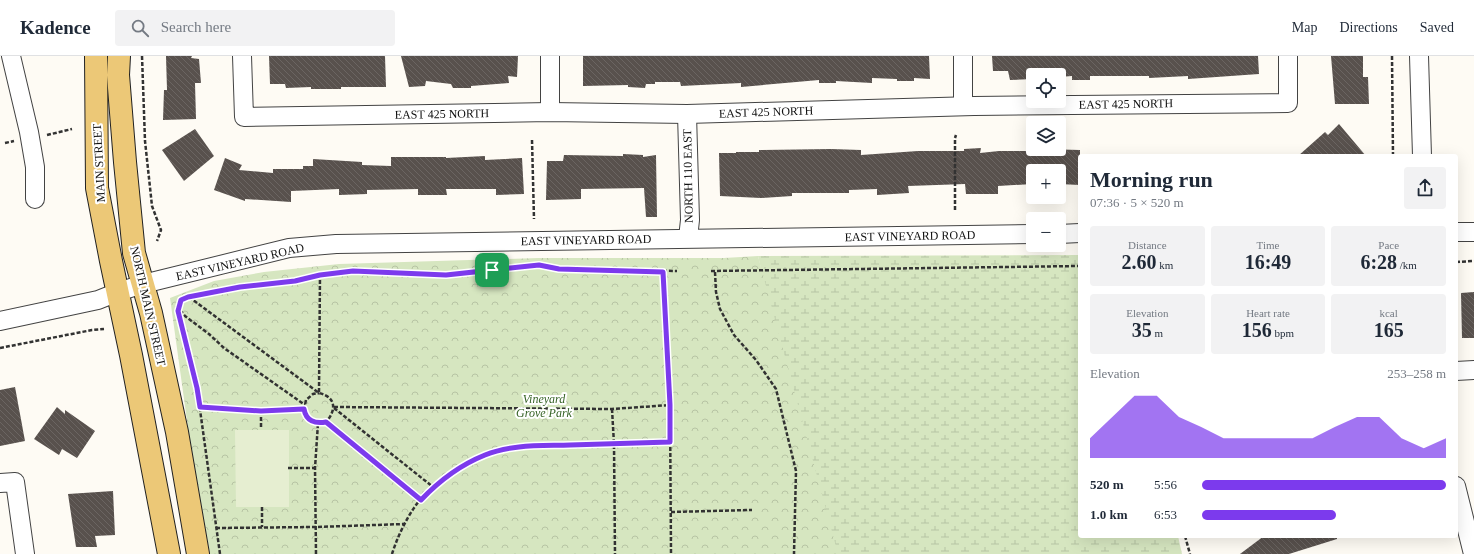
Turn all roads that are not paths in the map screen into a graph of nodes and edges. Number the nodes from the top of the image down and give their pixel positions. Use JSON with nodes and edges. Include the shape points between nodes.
{"nodes":[{"id":1,"x":11,"y":56,"type":"edge"},
{"id":2,"x":96,"y":56,"type":"edge"},
{"id":3,"x":119,"y":56,"type":"edge"},
{"id":4,"x":242,"y":56,"type":"edge"},
{"id":5,"x":550,"y":56,"type":"edge"},
{"id":6,"x":962,"y":56,"type":"edge"},
{"id":7,"x":1288,"y":56,"type":"edge"},
{"id":8,"x":1419,"y":56,"type":"edge"},
{"id":9,"x":963,"y":106,"type":"junction"},
{"id":10,"x":550,"y":112,"type":"junction"},
{"id":11,"x":687,"y":114,"type":"junction"},
{"id":12,"x":1422,"y":154,"type":"edge"},
{"id":13,"x":35,"y":199,"type":"dead end"},
{"id":14,"x":1458,"y":232,"type":"edge"},
{"id":15,"x":1474,"y":232,"type":"edge"},
{"id":16,"x":1078,"y":233,"type":"edge"},
{"id":17,"x":1026,"y":234,"type":"edge"},
{"id":18,"x":1066,"y":234,"type":"edge"},
{"id":19,"x":688,"y":238,"type":"junction"},
{"id":20,"x":143,"y":284,"type":"junction"},
{"id":21,"x":118,"y":292,"type":"junction"},
{"id":22,"x":0,"y":321,"type":"edge"},
{"id":23,"x":1474,"y":370,"type":"edge"},
{"id":24,"x":1458,"y":371,"type":"edge"},
{"id":25,"x":7,"y":482,"type":"edge"},
{"id":26,"x":1458,"y":494,"type":"edge"},
{"id":27,"x":25,"y":554,"type":"edge"},
{"id":28,"x":169,"y":554,"type":"edge"},
{"id":29,"x":198,"y":554,"type":"edge"},
{"id":30,"x":1472,"y":554,"type":"edge"}],
"edges":[{"from":1,"to":13,"type":"street","via":[[35,167]]},
{"from":2,"to":21,"type":"main road","name":"MAIN STREET","via":[[97,188]]},
{"from":3,"to":20,"type":"main road","name":"NORTH MAIN STREET","via":[[124,162],[134,253]]},
{"from":4,"to":10,"type":"street","name":"EAST 425 NORTH","via":[[244,117]]},
{"from":5,"to":10,"type":"street"},
{"from":6,"to":9,"type":"street"},
{"from":7,"to":9,"type":"street","name":"EAST 425 NORTH","via":[[1288,103]]},
{"from":8,"to":12,"type":"street"},
{"from":9,"to":11,"type":"street","name":"EAST 425 NORTH"},
{"from":10,"to":11,"type":"street","name":"EAST 425 NORTH"},
{"from":11,"to":19,"type":"street","name":"NORTH 110 EAST","via":[[690,220]]},
{"from":14,"to":15,"type":"street"},
{"from":16,"to":18,"type":"street"},
{"from":17,"to":19,"type":"street","name":"EAST VINEYARD ROAD"},
{"from":19,"to":20,"type":"street","name":"EAST VINEYARD ROAD","via":[[336,244],[289,248]]},
{"from":20,"to":21,"type":"street","name":"EAST VINEYARD ROAD"},
{"from":20,"to":29,"type":"main road","name":"NORTH MAIN STREET","via":[[177,432]]},
{"from":21,"to":22,"type":"street","name":"EAST VINEYARD ROAD","via":[[98,300]]},
{"from":21,"to":28,"type":"main road"},
{"from":23,"to":24,"type":"street"},
{"from":25,"to":27,"type":"street"},
{"from":26,"to":30,"type":"street"}]}
